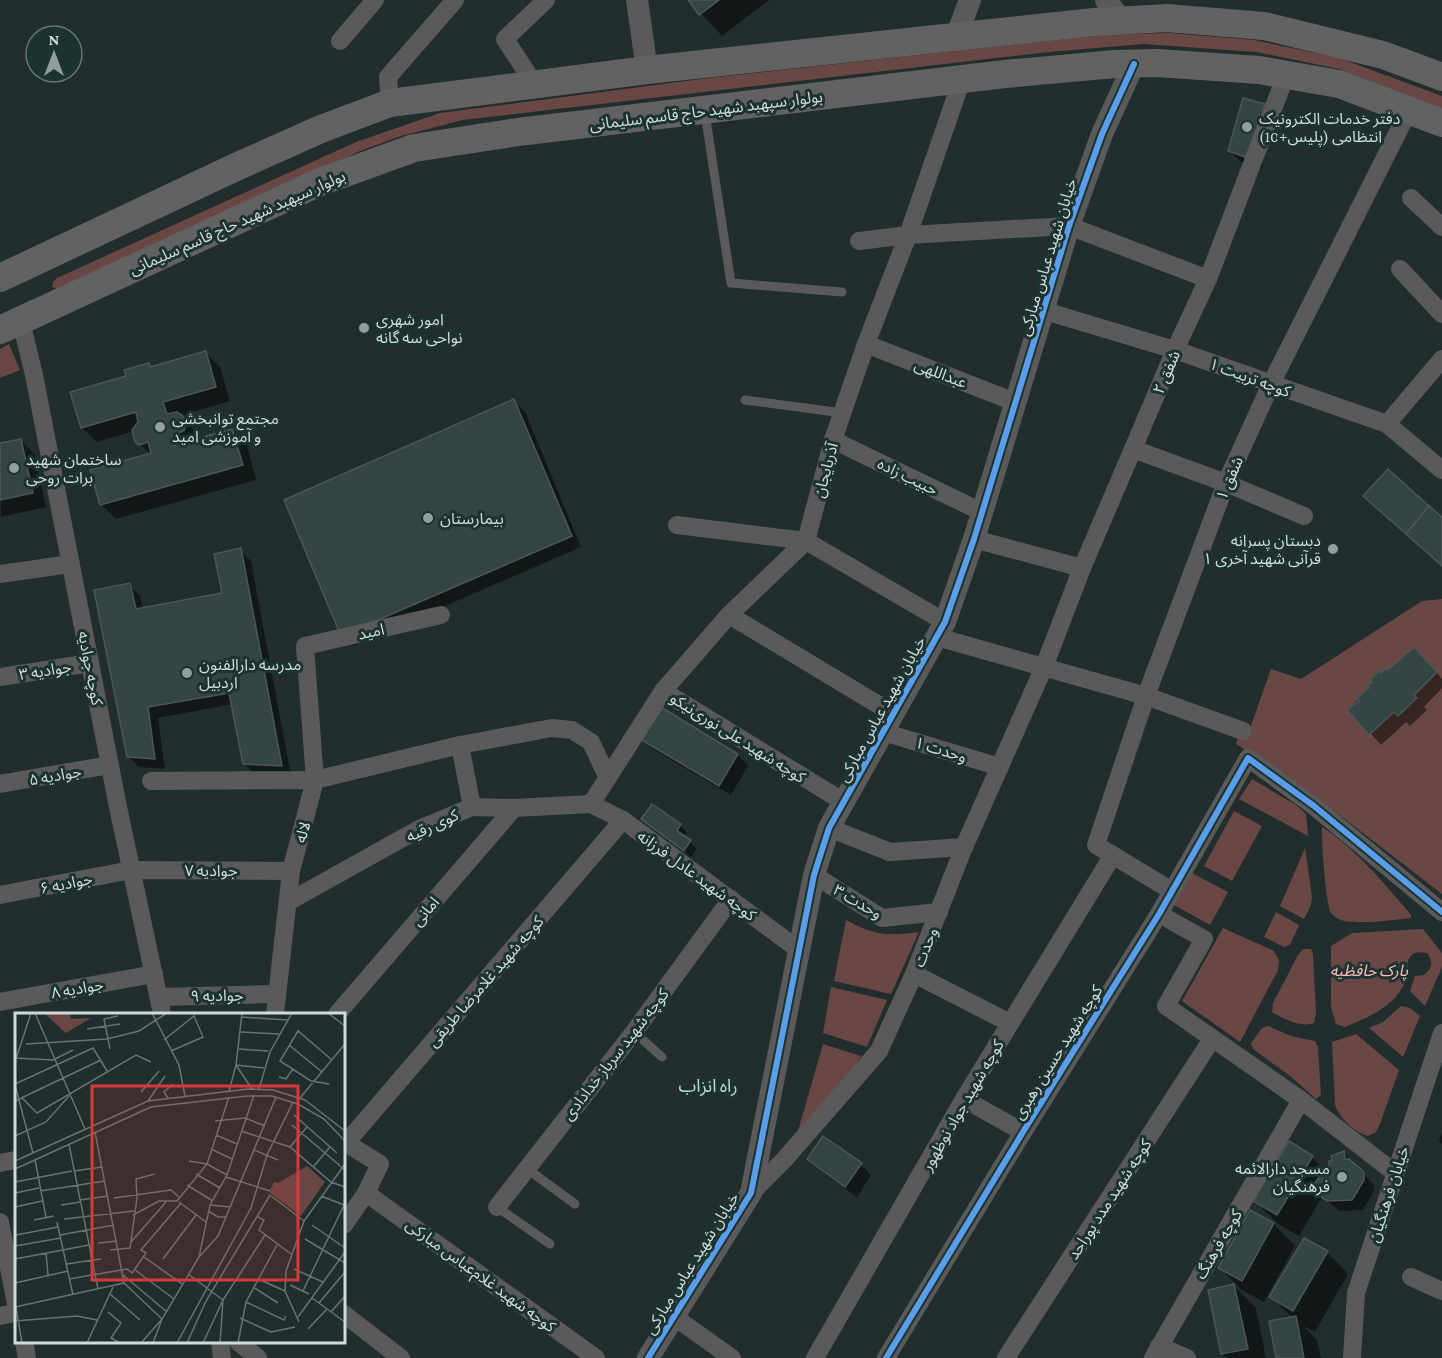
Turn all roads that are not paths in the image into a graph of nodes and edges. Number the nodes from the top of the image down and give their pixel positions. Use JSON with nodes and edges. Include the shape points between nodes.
{"nodes":[{"id":1,"x":375,"y":0,"type":"edge"},
{"id":2,"x":546,"y":0,"type":"edge"},
{"id":3,"x":637,"y":0,"type":"edge"},
{"id":4,"x":970,"y":0,"type":"edge"},
{"id":5,"x":450,"y":2,"type":"edge"},
{"id":6,"x":1169,"y":9,"type":"edge"},
{"id":7,"x":1114,"y":10,"type":"edge"},
{"id":8,"x":956,"y":37,"type":"junction"},
{"id":9,"x":340,"y":41,"type":"dead end"},
{"id":10,"x":1134,"y":64,"type":"junction"},
{"id":11,"x":647,"y":70,"type":"junction"},
{"id":12,"x":1286,"y":75,"type":"junction"},
{"id":13,"x":1442,"y":77,"type":"edge"},
{"id":14,"x":962,"y":79,"type":"junction"},
{"id":15,"x":535,"y":85,"type":"junction"},
{"id":16,"x":390,"y":103,"type":"junction"},
{"id":17,"x":705,"y":110,"type":"junction"},
{"id":18,"x":1409,"y":110,"type":"junction"},
{"id":19,"x":1442,"y":123,"type":"edge"},
{"id":20,"x":1411,"y":198,"type":"dead end"},
{"id":21,"x":1069,"y":226,"type":"junction"},
{"id":22,"x":1442,"y":227,"type":"edge"},
{"id":23,"x":908,"y":235,"type":"junction"},
{"id":24,"x":859,"y":241,"type":"dead end"},
{"id":25,"x":1400,"y":269,"type":"dead end"},
{"id":26,"x":0,"y":278,"type":"edge"},
{"id":27,"x":1208,"y":279,"type":"junction"},
{"id":28,"x":842,"y":292,"type":"dead end"},
{"id":29,"x":1045,"y":311,"type":"junction"},
{"id":30,"x":1442,"y":314,"type":"edge"},
{"id":31,"x":10,"y":326,"type":"edge"},
{"id":32,"x":866,"y":344,"type":"junction"},
{"id":33,"x":1175,"y":350,"type":"junction"},
{"id":34,"x":1442,"y":359,"type":"edge"},
{"id":35,"x":1271,"y":384,"type":"junction"},
{"id":36,"x":745,"y":400,"type":"dead end"},
{"id":37,"x":1015,"y":402,"type":"junction"},
{"id":38,"x":843,"y":413,"type":"junction"},
{"id":39,"x":1387,"y":424,"type":"junction"},
{"id":40,"x":833,"y":440,"type":"junction"},
{"id":41,"x":1133,"y":449,"type":"junction"},
{"id":42,"x":1442,"y":470,"type":"edge"},
{"id":43,"x":1226,"y":483,"type":"junction"},
{"id":44,"x":982,"y":512,"type":"junction"},
{"id":45,"x":1304,"y":516,"type":"dead end"},
{"id":46,"x":677,"y":525,"type":"dead end"},
{"id":47,"x":974,"y":539,"type":"junction"},
{"id":48,"x":806,"y":541,"type":"junction"},
{"id":49,"x":70,"y":564,"type":"junction"},
{"id":50,"x":1082,"y":568,"type":"junction"},
{"id":51,"x":0,"y":574,"type":"edge"},
{"id":52,"x":441,"y":615,"type":"dead end"},
{"id":53,"x":729,"y":615,"type":"junction"},
{"id":54,"x":941,"y":629,"type":"junction"},
{"id":55,"x":305,"y":650,"type":"joint"},
{"id":56,"x":90,"y":663,"type":"junction"},
{"id":57,"x":1044,"y":668,"type":"junction"},
{"id":58,"x":0,"y":677,"type":"edge"},
{"id":59,"x":663,"y":690,"type":"junction"},
{"id":60,"x":1146,"y":696,"type":"junction"},
{"id":61,"x":887,"y":722,"type":"junction"},
{"id":62,"x":1243,"y":730,"type":"dead end"},
{"id":63,"x":460,"y":745,"type":"junction"},
{"id":64,"x":110,"y":765,"type":"junction"},
{"id":65,"x":1000,"y":767,"type":"junction"},
{"id":66,"x":607,"y":776,"type":"junction"},
{"id":67,"x":315,"y":780,"type":"junction"},
{"id":68,"x":151,"y":781,"type":"dead end"},
{"id":69,"x":0,"y":784,"type":"edge"},
{"id":70,"x":844,"y":801,"type":"junction"},
{"id":71,"x":591,"y":804,"type":"junction"},
{"id":72,"x":472,"y":807,"type":"junction"},
{"id":73,"x":514,"y":808,"type":"junction"},
{"id":74,"x":623,"y":820,"type":"junction"},
{"id":75,"x":829,"y":828,"type":"junction"},
{"id":76,"x":964,"y":847,"type":"junction"},
{"id":77,"x":1113,"y":855,"type":"junction"},
{"id":78,"x":131,"y":870,"type":"junction"},
{"id":79,"x":291,"y":871,"type":"junction"},
{"id":80,"x":814,"y":875,"type":"junction"},
{"id":81,"x":1172,"y":891,"type":"junction"},
{"id":82,"x":0,"y":895,"type":"edge"},
{"id":83,"x":731,"y":899,"type":"junction"},
{"id":84,"x":288,"y":902,"type":"junction"},
{"id":85,"x":939,"y":912,"type":"junction"},
{"id":86,"x":1442,"y":912,"type":"edge"},
{"id":87,"x":1160,"y":914,"type":"junction"},
{"id":88,"x":799,"y":950,"type":"junction"},
{"id":89,"x":154,"y":974,"type":"junction"},
{"id":90,"x":914,"y":974,"type":"junction"},
{"id":91,"x":276,"y":994,"type":"junction"},
{"id":92,"x":0,"y":1002,"type":"edge"},
{"id":93,"x":161,"y":1006,"type":"edge"},
{"id":94,"x":275,"y":1013,"type":"edge"},
{"id":95,"x":338,"y":1013,"type":"edge"},
{"id":96,"x":1010,"y":1023,"type":"junction"},
{"id":97,"x":634,"y":1032,"type":"junction"},
{"id":98,"x":1442,"y":1033,"type":"edge"},
{"id":99,"x":1212,"y":1039,"type":"junction"},
{"id":100,"x":662,"y":1057,"type":"dead end"},
{"id":101,"x":964,"y":1099,"type":"junction"},
{"id":102,"x":1301,"y":1100,"type":"junction"},
{"id":103,"x":1023,"y":1132,"type":"junction"},
{"id":104,"x":15,"y":1160,"type":"edge"},
{"id":105,"x":0,"y":1163,"type":"edge"},
{"id":106,"x":526,"y":1168,"type":"junction"},
{"id":107,"x":1395,"y":1173,"type":"junction"},
{"id":108,"x":366,"y":1193,"type":"junction"},
{"id":109,"x":751,"y":1193,"type":"junction"},
{"id":110,"x":575,"y":1204,"type":"dead end"},
{"id":111,"x":497,"y":1207,"type":"joint"},
{"id":112,"x":15,"y":1215,"type":"edge"},
{"id":113,"x":0,"y":1220,"type":"edge"},
{"id":114,"x":345,"y":1224,"type":"edge"},
{"id":115,"x":550,"y":1244,"type":"dead end"},
{"id":116,"x":1412,"y":1276,"type":"dead end"},
{"id":117,"x":1442,"y":1291,"type":"edge"},
{"id":118,"x":15,"y":1299,"type":"edge"},
{"id":119,"x":15,"y":1313,"type":"edge"},
{"id":120,"x":345,"y":1315,"type":"edge"},
{"id":121,"x":0,"y":1316,"type":"edge"},
{"id":122,"x":673,"y":1316,"type":"junction"},
{"id":123,"x":24,"y":1343,"type":"edge"},
{"id":124,"x":220,"y":1343,"type":"edge"},
{"id":125,"x":240,"y":1343,"type":"edge"},
{"id":126,"x":1156,"y":1352,"type":"edge"},
{"id":127,"x":27,"y":1358,"type":"edge"},
{"id":128,"x":222,"y":1358,"type":"edge"},
{"id":129,"x":258,"y":1358,"type":"edge"},
{"id":130,"x":401,"y":1358,"type":"edge"},
{"id":131,"x":596,"y":1358,"type":"edge"},
{"id":132,"x":648,"y":1358,"type":"edge"},
{"id":133,"x":732,"y":1358,"type":"edge"},
{"id":134,"x":815,"y":1358,"type":"edge"},
{"id":135,"x":886,"y":1358,"type":"edge"},
{"id":136,"x":1006,"y":1358,"type":"edge"},
{"id":137,"x":1187,"y":1358,"type":"edge"},
{"id":138,"x":1352,"y":1358,"type":"edge"}],
"edges":[{"from":1,"to":9,"type":"street"},
{"from":2,"to":15,"type":"street","via":[[505,39]]},
{"from":3,"to":11,"type":"street"},
{"from":4,"to":8,"type":"street"},
{"from":5,"to":16,"type":"street","via":[[388,77]]},
{"from":6,"to":7,"type":"main road"},
{"from":6,"to":13,"type":"main road","via":[[1264,26],[1383,55]]},
{"from":7,"to":8,"type":"main road"},
{"from":8,"to":11,"type":"main road"},
{"from":10,"to":12,"type":"main road","name":"بولوار سپهبد شهید حاج قاسم سلیمانی","via":[[1259,70]]},
{"from":10,"to":14,"type":"main road","name":"بولوار سپهبد شهید حاج قاسم سلیمانی"},
{"from":10,"to":21,"type":"street","name":"خیابان شهید عباس مبارکی","via":[[1102,134]]},
{"from":11,"to":15,"type":"main road"},
{"from":12,"to":18,"type":"main road","name":"بولوار سپهبد شهید حاج قاسم سلیمانی","via":[[1339,84]]},
{"from":12,"to":27,"type":"street","name":"شفق ۲"},
{"from":14,"to":17,"type":"main road","name":"بولوار سپهبد شهید حاج قاسم سلیمانی"},
{"from":14,"to":23,"type":"street","name":"آذربایجان"},
{"from":15,"to":16,"type":"main road"},
{"from":16,"to":26,"type":"main road","via":[[236,167]]},
{"from":17,"to":28,"type":"lane","via":[[731,283]]},
{"from":17,"to":31,"type":"main road","name":"بولوار سپهبد شهید حاج قاسم سلیمانی","via":[[414,148],[320,182]]},
{"from":18,"to":19,"type":"main road","name":"بولوار سپهبد شهید حاج قاسم سلیمانی"},
{"from":18,"to":35,"type":"street","name":"شفق ۱"},
{"from":20,"to":22,"type":"street"},
{"from":21,"to":23,"type":"street"},
{"from":21,"to":27,"type":"street"},
{"from":21,"to":29,"type":"street","name":"خیابان شهید عباس مبارکی"},
{"from":23,"to":24,"type":"street"},
{"from":23,"to":32,"type":"street","name":"آذربایجان"},
{"from":25,"to":30,"type":"street"},
{"from":27,"to":33,"type":"street","name":"شفق ۲"},
{"from":29,"to":33,"type":"street","name":"کوچه تربیت ۱"},
{"from":29,"to":37,"type":"street","name":"خیابان شهید عباس مبارکی"},
{"from":31,"to":49,"type":"street","name":"کوچه جوادیه"},
{"from":32,"to":37,"type":"street","name":"عبداللهی"},
{"from":32,"to":38,"type":"street","name":"آذربایجان"},
{"from":33,"to":35,"type":"street","name":"کوچه تربیت ۱"},
{"from":33,"to":41,"type":"street","name":"شفق ۲"},
{"from":34,"to":39,"type":"street"},
{"from":35,"to":39,"type":"street","name":"کوچه تربیت ۱"},
{"from":35,"to":43,"type":"street","name":"شفق ۱"},
{"from":36,"to":38,"type":"lane"},
{"from":37,"to":44,"type":"street","name":"خیابان شهید عباس مبارکی"},
{"from":38,"to":40,"type":"street","name":"آذربایجان"},
{"from":39,"to":42,"type":"street","name":"کوچه تربیت ۱"},
{"from":40,"to":44,"type":"street","name":"حبیب زاده"},
{"from":40,"to":48,"type":"street","name":"آذربایجان"},
{"from":41,"to":43,"type":"street"},
{"from":41,"to":50,"type":"street","name":"شفق ۲"},
{"from":43,"to":45,"type":"street"},
{"from":43,"to":60,"type":"street","name":"شفق ۱"},
{"from":44,"to":47,"type":"street","name":"خیابان شهید عباس مبارکی"},
{"from":46,"to":48,"type":"street"},
{"from":47,"to":50,"type":"street"},
{"from":47,"to":54,"type":"street","name":"خیابان شهید عباس مبارکی"},
{"from":48,"to":53,"type":"street"},
{"from":48,"to":54,"type":"street"},
{"from":49,"to":51,"type":"street"},
{"from":49,"to":56,"type":"street","name":"کوچه جوادیه"},
{"from":50,"to":57,"type":"street","name":"شفق ۲"},
{"from":52,"to":55,"type":"street","name":"امید","via":[[307,644]]},
{"from":53,"to":59,"type":"street"},
{"from":53,"to":61,"type":"street","name":"وحدت ۱"},
{"from":54,"to":57,"type":"street"},
{"from":54,"to":61,"type":"street","name":"خیابان شهید عباس مبارکی"},
{"from":55,"to":67,"type":"street","name":"لاله"},
{"from":56,"to":58,"type":"street","name":"جوادیه ۳"},
{"from":56,"to":64,"type":"street","name":"کوچه جوادیه"},
{"from":57,"to":60,"type":"street"},
{"from":57,"to":65,"type":"street","name":"وحدت"},
{"from":59,"to":66,"type":"street"},
{"from":59,"to":70,"type":"street","name":"کوچه شهید علی نوری‌نیکو"},
{"from":60,"to":62,"type":"street"},
{"from":60,"to":77,"type":"street","name":"شفق ۱","via":[[1096,845]]},
{"from":61,"to":65,"type":"street","name":"وحدت ۱"},
{"from":61,"to":70,"type":"street","name":"خیابان شهید عباس مبارکی"},
{"from":63,"to":66,"type":"street","via":[[552,728],[572,730],[591,742]]},
{"from":63,"to":67,"type":"street"},
{"from":63,"to":72,"type":"street"},
{"from":64,"to":69,"type":"street","name":"جوادیه ۵"},
{"from":64,"to":78,"type":"street","name":"کوچه جوادیه"},
{"from":65,"to":76,"type":"street","name":"وحدت"},
{"from":66,"to":71,"type":"street"},
{"from":67,"to":68,"type":"street"},
{"from":67,"to":79,"type":"street","name":"لاله"},
{"from":70,"to":75,"type":"street","name":"خیابان شهید عباس مبارکی"},
{"from":71,"to":73,"type":"street","name":"کوی رقیه"},
{"from":71,"to":74,"type":"street","name":"کوچه شهید عادل فرزانه"},
{"from":72,"to":73,"type":"street","name":"کوی رقیه"},
{"from":72,"to":84,"type":"street","name":"کوی رقیه","via":[[418,829]]},
{"from":73,"to":95,"type":"street","name":"امانی"},
{"from":74,"to":83,"type":"street","name":"کوچه شهید عادل فرزانه"},
{"from":74,"to":108,"type":"street","name":"کوچه شهید غلامرضا طریقی","via":[[346,1143],[380,1164]]},
{"from":75,"to":76,"type":"street","via":[[890,852]]},
{"from":75,"to":80,"type":"street","name":"خیابان شهید عباس مبارکی"},
{"from":76,"to":85,"type":"street","name":"وحدت"},
{"from":77,"to":81,"type":"street"},
{"from":77,"to":96,"type":"street","name":"کوچه شهید جواد نوظهور"},
{"from":78,"to":79,"type":"street","name":"جوادیه ۷"},
{"from":78,"to":82,"type":"street","name":"جوادیه ۶"},
{"from":78,"to":89,"type":"street","name":"کوچه جوادیه"},
{"from":79,"to":84,"type":"street","name":"لاله"},
{"from":80,"to":85,"type":"street","name":"وحدت ۳","via":[[882,918]]},
{"from":80,"to":88,"type":"street","name":"خیابان شهید عباس مبارکی"},
{"from":81,"to":86,"type":"street","name":"کوچه شهید حسین رهبری","via":[[1248,758],[1314,806]]},
{"from":81,"to":87,"type":"street","name":"کوچه شهید حسین رهبری"},
{"from":83,"to":88,"type":"street","name":"کوچه شهید عادل فرزانه"},
{"from":83,"to":97,"type":"street","name":"کوچه شهید سرباز خدادادی"},
{"from":84,"to":91,"type":"street","name":"لاله"},
{"from":85,"to":90,"type":"street","name":"وحدت"},
{"from":87,"to":99,"type":"street","via":[[1204,939],[1166,1006]]},
{"from":87,"to":103,"type":"street","name":"کوچه شهید حسین رهبری"},
{"from":88,"to":109,"type":"street","name":"خیابان شهید عباس مبارکی"},
{"from":89,"to":92,"type":"street","name":"جوادیه ۸"},
{"from":89,"to":93,"type":"street","name":"کوچه جوادیه"},
{"from":90,"to":96,"type":"street"},
{"from":90,"to":109,"type":"street","name":"وحدت","via":[[879,1051]]},
{"from":91,"to":93,"type":"street","name":"جوادیه ۹"},
{"from":91,"to":94,"type":"street","name":"لاله"},
{"from":96,"to":101,"type":"street","name":"کوچه شهید جواد نوظهور"},
{"from":97,"to":100,"type":"lane"},
{"from":97,"to":106,"type":"street","name":"کوچه شهید سرباز خدادادی"},
{"from":98,"to":107,"type":"street","name":"خیابان فرهنگیان"},
{"from":99,"to":102,"type":"street"},
{"from":99,"to":136,"type":"street","name":"کوچه شهید مدد پوراحد"},
{"from":101,"to":103,"type":"street"},
{"from":101,"to":134,"type":"street","name":"کوچه شهید جواد نوظهور"},
{"from":102,"to":107,"type":"street"},
{"from":102,"to":126,"type":"street","name":"کوچه فرهنگ"},
{"from":103,"to":135,"type":"street","name":"کوچه شهید حسین رهبری"},
{"from":104,"to":105,"type":"street"},
{"from":106,"to":110,"type":"lane"},
{"from":106,"to":111,"type":"street","name":"کوچه شهید سرباز خدادادی"},
{"from":107,"to":138,"type":"street","name":"خیابان فرهنگیان","via":[[1356,1293]]},
{"from":108,"to":114,"type":"street"},
{"from":108,"to":131,"type":"street","name":"کوچه شهید غلام‌عباس مبارکی"},
{"from":109,"to":122,"type":"street","name":"خیابان شهید عباس مبارکی"},
{"from":111,"to":115,"type":"lane"},
{"from":112,"to":113,"type":"street"},
{"from":113,"to":118,"type":"street"},
{"from":116,"to":117,"type":"street"},
{"from":119,"to":121,"type":"street"},
{"from":120,"to":130,"type":"street"},
{"from":122,"to":132,"type":"street","name":"خیابان شهید عباس مبارکی"},
{"from":122,"to":133,"type":"street"},
{"from":123,"to":127,"type":"street"},
{"from":124,"to":128,"type":"street"},
{"from":125,"to":129,"type":"street"},
{"from":126,"to":137,"type":"street"}]}
